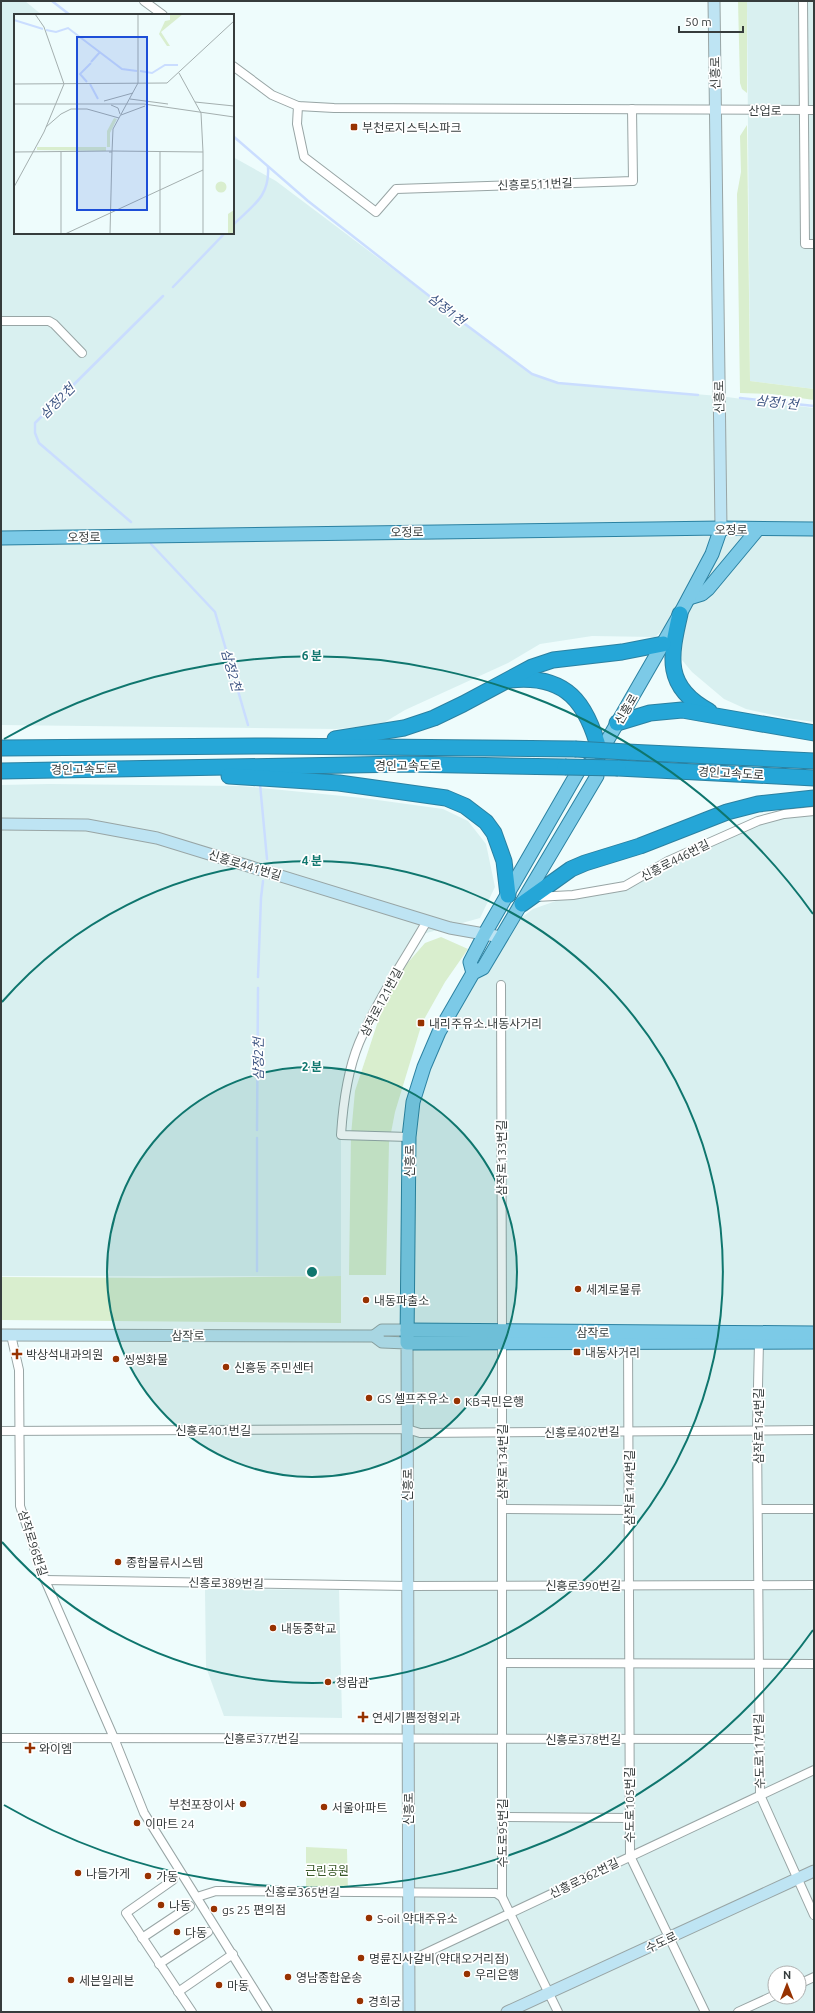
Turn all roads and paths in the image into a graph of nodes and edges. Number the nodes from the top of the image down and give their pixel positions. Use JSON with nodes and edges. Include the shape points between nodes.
{"nodes":[{"id":1,"x":144,"y":1,"type":"edge"},
{"id":2,"x":714,"y":1,"type":"edge"},
{"id":3,"x":803,"y":1,"type":"edge"},
{"id":4,"x":162,"y":14,"type":"edge"},
{"id":5,"x":234,"y":67,"type":"edge"},
{"id":6,"x":298,"y":106,"type":"junction"},
{"id":7,"x":632,"y":109,"type":"junction"},
{"id":8,"x":716,"y":110,"type":"junction"},
{"id":9,"x":804,"y":110,"type":"junction"},
{"id":10,"x":814,"y":110,"type":"edge"},
{"id":11,"x":814,"y":244,"type":"edge"},
{"id":12,"x":1,"y":321,"type":"edge"},
{"id":13,"x":82,"y":352,"type":"dead end"},
{"id":14,"x":721,"y":528,"type":"junction"},
{"id":15,"x":758,"y":529,"type":"junction"},
{"id":16,"x":814,"y":530,"type":"edge"},
{"id":17,"x":1,"y":538,"type":"edge"},
{"id":18,"x":689,"y":598,"type":"junction"},
{"id":19,"x":680,"y":614,"type":"junction"},
{"id":20,"x":663,"y":644,"type":"junction"},
{"id":21,"x":502,"y":681,"type":"junction"},
{"id":22,"x":717,"y":715,"type":"junction"},
{"id":23,"x":617,"y":723,"type":"junction"},
{"id":24,"x":814,"y":733,"type":"edge"},
{"id":25,"x":267,"y":746,"type":"junction"},
{"id":26,"x":1,"y":748,"type":"edge"},
{"id":27,"x":598,"y":757,"type":"junction"},
{"id":28,"x":814,"y":761,"type":"edge"},
{"id":29,"x":136,"y":769,"type":"junction"},
{"id":30,"x":1,"y":770,"type":"edge"},
{"id":31,"x":814,"y":778,"type":"edge"},
{"id":32,"x":814,"y":798,"type":"edge"},
{"id":33,"x":814,"y":812,"type":"edge"},
{"id":34,"x":1,"y":824,"type":"edge"},
{"id":35,"x":508,"y":895,"type":"junction"},
{"id":36,"x":528,"y":901,"type":"junction"},
{"id":37,"x":427,"y":921,"type":"junction"},
{"id":38,"x":484,"y":935,"type":"junction"},
{"id":39,"x":501,"y":937,"type":"junction"},
{"id":40,"x":473,"y":973,"type":"junction"},
{"id":41,"x":501,"y":985,"type":"dead end"},
{"id":42,"x":409,"y":1138,"type":"junction"},
{"id":43,"x":814,"y":1333,"type":"edge"},
{"id":44,"x":6,"y":1335,"type":"edge"},
{"id":45,"x":407,"y":1337,"type":"junction"},
{"id":46,"x":502,"y":1337,"type":"junction"},
{"id":47,"x":628,"y":1338,"type":"junction"},
{"id":48,"x":759,"y":1342,"type":"junction"},
{"id":49,"x":814,"y":1342,"type":"edge"},
{"id":50,"x":407,"y":1429,"type":"junction"},
{"id":51,"x":757,"y":1430,"type":"junction"},
{"id":52,"x":814,"y":1430,"type":"edge"},
{"id":53,"x":1,"y":1431,"type":"edge"},
{"id":54,"x":20,"y":1431,"type":"junction"},
{"id":55,"x":628,"y":1431,"type":"junction"},
{"id":56,"x":502,"y":1432,"type":"junction"},
{"id":57,"x":502,"y":1509,"type":"junction"},
{"id":58,"x":758,"y":1509,"type":"junction"},
{"id":59,"x":814,"y":1509,"type":"edge"},
{"id":60,"x":629,"y":1510,"type":"junction"},
{"id":61,"x":45,"y":1580,"type":"junction"},
{"id":62,"x":502,"y":1585,"type":"junction"},
{"id":63,"x":629,"y":1585,"type":"junction"},
{"id":64,"x":759,"y":1585,"type":"junction"},
{"id":65,"x":814,"y":1585,"type":"edge"},
{"id":66,"x":408,"y":1586,"type":"junction"},
{"id":67,"x":502,"y":1663,"type":"junction"},
{"id":68,"x":629,"y":1664,"type":"junction"},
{"id":69,"x":759,"y":1664,"type":"junction"},
{"id":70,"x":814,"y":1664,"type":"edge"},
{"id":71,"x":1,"y":1738,"type":"edge"},
{"id":72,"x":114,"y":1738,"type":"junction"},
{"id":73,"x":408,"y":1739,"type":"junction"},
{"id":74,"x":502,"y":1739,"type":"junction"},
{"id":75,"x":629,"y":1739,"type":"junction"},
{"id":76,"x":759,"y":1739,"type":"junction"},
{"id":77,"x":814,"y":1770,"type":"edge"},
{"id":78,"x":760,"y":1795,"type":"junction"},
{"id":79,"x":502,"y":1817,"type":"junction"},
{"id":80,"x":630,"y":1818,"type":"junction"},
{"id":81,"x":630,"y":1856,"type":"junction"},
{"id":82,"x":814,"y":1871,"type":"edge"},
{"id":83,"x":797,"y":1879,"type":"junction"},
{"id":84,"x":173,"y":1880,"type":"dead end"},
{"id":85,"x":409,"y":1893,"type":"junction"},
{"id":86,"x":197,"y":1897,"type":"junction"},
{"id":87,"x":502,"y":1897,"type":"junction"},
{"id":88,"x":190,"y":1906,"type":"dead end"},
{"id":89,"x":510,"y":1913,"type":"junction"},
{"id":90,"x":814,"y":1915,"type":"edge"},
{"id":91,"x":208,"y":1932,"type":"dead end"},
{"id":92,"x":142,"y":1938,"type":"junction"},
{"id":93,"x":669,"y":1938,"type":"junction"},
{"id":94,"x":233,"y":1954,"type":"junction"},
{"id":95,"x":409,"y":1961,"type":"junction"},
{"id":96,"x":159,"y":1964,"type":"junction"},
{"id":97,"x":178,"y":1992,"type":"junction"},
{"id":98,"x":549,"y":1993,"type":"junction"},
{"id":99,"x":767,"y":1999,"type":"edge"},
{"id":100,"x":192,"y":2012,"type":"edge"},
{"id":101,"x":268,"y":2012,"type":"edge"},
{"id":102,"x":409,"y":2012,"type":"edge"},
{"id":103,"x":507,"y":2012,"type":"edge"},
{"id":104,"x":558,"y":2012,"type":"edge"},
{"id":105,"x":705,"y":2012,"type":"edge"},
{"id":106,"x":738,"y":2012,"type":"edge"}],
"edges":[{"from":1,"to":4,"type":"street"},
{"from":2,"to":8,"type":"street","name":"신흥로"},
{"from":3,"to":9,"type":"street"},
{"from":5,"to":6,"type":"street","name":"산업로","via":[[272,95]]},
{"from":6,"to":7,"type":"street","name":"산업로"},
{"from":6,"to":7,"type":"street","name":"신흥로511번길","via":[[296,124],[304,156],[376,212],[396,189],[633,181]]},
{"from":7,"to":8,"type":"street","name":"산업로"},
{"from":8,"to":9,"type":"street","name":"산업로"},
{"from":8,"to":14,"type":"street","name":"신흥로"},
{"from":9,"to":10,"type":"street","name":"산업로"},
{"from":9,"to":11,"type":"street","via":[[805,244]]},
{"from":12,"to":13,"type":"street","via":[[48,321]]},
{"from":14,"to":15,"type":"main road","name":"오정로"},
{"from":14,"to":17,"type":"main road","name":"오정로"},
{"from":14,"to":18,"type":"main road","name":"신흥로","via":[[712,554]]},
{"from":15,"to":16,"type":"main road","name":"오정로"},
{"from":15,"to":18,"type":"main road","via":[[708,589]]},
{"from":18,"to":19,"type":"main road","name":"신흥로"},
{"from":19,"to":20,"type":"main road","name":"신흥로"},
{"from":19,"to":22,"type":"highway","via":[[672,648],[674,670],[682,690],[690,699]]},
{"from":20,"to":21,"type":"highway","via":[[622,652],[553,660]]},
{"from":20,"to":23,"type":"main road","name":"신흥로"},
{"from":21,"to":25,"type":"highway","via":[[434,718],[404,728]]},
{"from":21,"to":27,"type":"highway","via":[[545,681],[571,694],[593,727]]},
{"from":22,"to":23,"type":"highway","via":[[682,710],[667,711],[637,716]]},
{"from":22,"to":24,"type":"highway"},
{"from":23,"to":27,"type":"main road","name":"신흥로"},
{"from":25,"to":26,"type":"highway","name":"경인고속도로"},
{"from":25,"to":28,"type":"highway","name":"경인고속도로","bridge":true,"via":[[575,749]]},
{"from":27,"to":35,"type":"main road","name":"신흥로","via":[[579,770]]},
{"from":27,"to":36,"type":"main road","name":"신흥로","via":[[597,776]]},
{"from":29,"to":30,"type":"highway","name":"경인고속도로"},
{"from":29,"to":31,"type":"highway","name":"경인고속도로","bridge":true,"via":[[406,764],[618,768]]},
{"from":29,"to":35,"type":"highway","via":[[339,783],[446,798],[476,813],[494,832],[504,861]]},
{"from":32,"to":36,"type":"highway","via":[[758,804],[727,812],[640,846],[571,869]]},
{"from":33,"to":36,"type":"street","name":"신흥로446번길","via":[[784,814],[758,821],[668,861],[625,886]]},
{"from":34,"to":37,"type":"street","name":"신흥로441번길","via":[[86,825],[156,838]]},
{"from":35,"to":38,"type":"main road","name":"신흥로"},
{"from":36,"to":39,"type":"main road","name":"신흥로"},
{"from":37,"to":38,"type":"street","name":"신흥로441번길"},
{"from":37,"to":42,"type":"street","name":"삼작로121번길","via":[[386,988],[359,1044],[346,1086],[340,1135]]},
{"from":38,"to":39,"type":"street","name":"신흥로441번길"},
{"from":38,"to":40,"type":"main road","name":"신흥로","via":[[470,962]]},
{"from":39,"to":40,"type":"main road","name":"신흥로","via":[[483,968]]},
{"from":40,"to":42,"type":"main road","name":"신흥로","via":[[439,1032],[424,1067],[414,1102]]},
{"from":41,"to":46,"type":"street","name":"삼작로133번길"},
{"from":42,"to":45,"type":"main road","name":"신흥로"},
{"from":43,"to":47,"type":"main road","name":"삼작로"},
{"from":44,"to":45,"type":"street","name":"삼작로","via":[[374,1336],[382,1330]]},
{"from":44,"to":54,"type":"street","name":"삼작로96번길","via":[[19,1370]]},
{"from":45,"to":46,"type":"main road","name":"삼작로"},
{"from":45,"to":50,"type":"street","name":"신흥로"},
{"from":46,"to":47,"type":"main road","name":"삼작로"},
{"from":46,"to":56,"type":"street","name":"삼작로134번길"},
{"from":47,"to":48,"type":"main road","name":"삼작로"},
{"from":47,"to":55,"type":"street","name":"삼작로144번길"},
{"from":48,"to":49,"type":"main road","name":"삼작로"},
{"from":48,"to":51,"type":"street","name":"삼작로154번길"},
{"from":50,"to":54,"type":"street","name":"신흥로401번길"},
{"from":50,"to":56,"type":"street","name":"신흥로402번길","via":[[420,1433]]},
{"from":50,"to":66,"type":"street","name":"신흥로"},
{"from":51,"to":52,"type":"street","name":"신흥로402번길"},
{"from":51,"to":55,"type":"street","name":"신흥로402번길"},
{"from":51,"to":58,"type":"street","name":"삼작로154번길"},
{"from":53,"to":54,"type":"street","name":"신흥로401번길"},
{"from":54,"to":61,"type":"street","name":"삼작로96번길","via":[[20,1506]]},
{"from":55,"to":56,"type":"street","name":"신흥로402번길"},
{"from":55,"to":60,"type":"street","name":"삼작로144번길"},
{"from":56,"to":57,"type":"street","name":"삼작로134번길"},
{"from":57,"to":60,"type":"street","name":"삼작로134번길"},
{"from":57,"to":62,"type":"street","name":"삼작로134번길"},
{"from":58,"to":59,"type":"street"},
{"from":58,"to":64,"type":"street","name":"삼작로154번길"},
{"from":60,"to":63,"type":"street","name":"삼작로144번길"},
{"from":61,"to":66,"type":"street","name":"신흥로389번길"},
{"from":61,"to":72,"type":"street","name":"삼작로96번길"},
{"from":62,"to":63,"type":"street","name":"신흥로390번길"},
{"from":62,"to":66,"type":"street","name":"신흥로390번길"},
{"from":62,"to":67,"type":"street","name":"수도로95번길"},
{"from":63,"to":64,"type":"street","name":"신흥로390번길"},
{"from":63,"to":68,"type":"street","name":"수도로105번길"},
{"from":64,"to":65,"type":"street","name":"신흥로390번길"},
{"from":64,"to":69,"type":"street","name":"수도로117번길"},
{"from":66,"to":73,"type":"street","name":"신흥로"},
{"from":67,"to":68,"type":"street"},
{"from":67,"to":74,"type":"street","name":"수도로95번길"},
{"from":68,"to":69,"type":"street"},
{"from":68,"to":75,"type":"street","name":"수도로105번길"},
{"from":69,"to":70,"type":"street"},
{"from":69,"to":76,"type":"street","name":"수도로117번길"},
{"from":71,"to":72,"type":"street","name":"신흥로377번길"},
{"from":72,"to":73,"type":"street","name":"신흥로377번길"},
{"from":72,"to":86,"type":"street","name":"삼작로96번길","via":[[144,1813]]},
{"from":73,"to":74,"type":"street","name":"신흥로378번길"},
{"from":73,"to":85,"type":"street","name":"신흥로"},
{"from":74,"to":75,"type":"street","name":"신흥로378번길"},
{"from":74,"to":79,"type":"street","name":"수도로95번길"},
{"from":75,"to":76,"type":"street","name":"신흥로378번길"},
{"from":75,"to":80,"type":"street","name":"수도로105번길"},
{"from":76,"to":78,"type":"street","name":"수도로117번길"},
{"from":77,"to":78,"type":"street","name":"신흥로362번길"},
{"from":78,"to":81,"type":"street","name":"신흥로362번길"},
{"from":78,"to":83,"type":"street","name":"수도로117번길"},
{"from":79,"to":80,"type":"street"},
{"from":79,"to":87,"type":"street","name":"수도로95번길"},
{"from":80,"to":81,"type":"street","name":"수도로105번길"},
{"from":81,"to":89,"type":"street","name":"신흥로362번길"},
{"from":81,"to":93,"type":"street","name":"수도로105번길"},
{"from":82,"to":83,"type":"street","name":"수도로"},
{"from":83,"to":90,"type":"street","name":"수도로117번길"},
{"from":83,"to":93,"type":"street","name":"수도로"},
{"from":84,"to":92,"type":"street","via":[[126,1913]]},
{"from":85,"to":86,"type":"street","name":"신흥로365번길","via":[[216,1891]]},
{"from":85,"to":87,"type":"street","name":"신흥로365번길","via":[[496,1893]]},
{"from":85,"to":95,"type":"street","name":"신흥로"},
{"from":86,"to":94,"type":"street","name":"삼작로96번길"},
{"from":87,"to":89,"type":"street","name":"수도로95번길"},
{"from":88,"to":92,"type":"street"},
{"from":89,"to":95,"type":"street","name":"신흥로362번길"},
{"from":89,"to":98,"type":"street","name":"수도로95번길"},
{"from":91,"to":96,"type":"street"},
{"from":92,"to":96,"type":"street"},
{"from":93,"to":98,"type":"street","name":"수도로"},
{"from":93,"to":105,"type":"street","name":"수도로105번길"},
{"from":94,"to":97,"type":"street"},
{"from":94,"to":101,"type":"street","name":"삼작로96번길"},
{"from":95,"to":102,"type":"street","name":"신흥로"},
{"from":96,"to":97,"type":"street"},
{"from":97,"to":100,"type":"street"},
{"from":98,"to":103,"type":"street","name":"수도로"},
{"from":98,"to":104,"type":"street","name":"수도로95번길"},
{"from":99,"to":106,"type":"street"}]}
